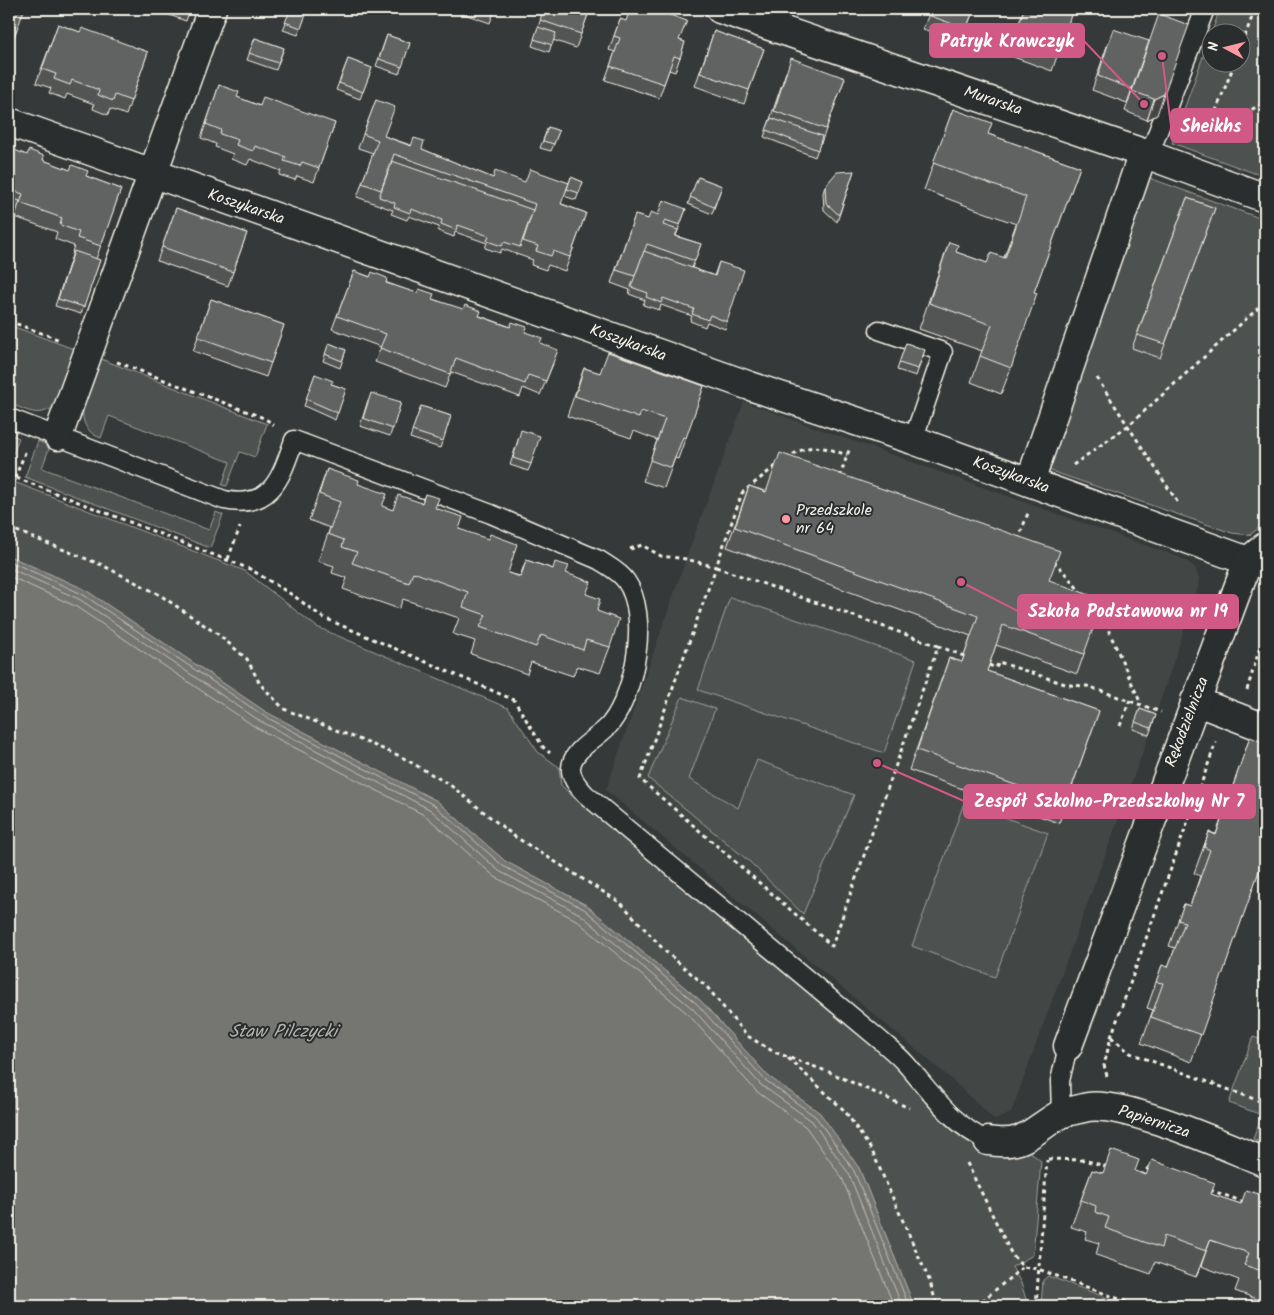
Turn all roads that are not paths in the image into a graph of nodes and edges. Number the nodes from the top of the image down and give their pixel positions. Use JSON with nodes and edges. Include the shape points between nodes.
{"nodes":[{"id":1,"x":212,"y":9,"type":"edge"},
{"id":2,"x":720,"y":9,"type":"edge"},
{"id":3,"x":1205,"y":9,"type":"edge"},
{"id":4,"x":9,"y":122,"type":"edge"},
{"id":5,"x":1152,"y":156,"type":"junction"},
{"id":6,"x":153,"y":174,"type":"junction"},
{"id":7,"x":1265,"y":198,"type":"edge"},
{"id":8,"x":879,"y":330,"type":"dead end"},
{"id":9,"x":9,"y":418,"type":"edge"},
{"id":10,"x":58,"y":436,"type":"junction"},
{"id":11,"x":913,"y":440,"type":"junction"},
{"id":12,"x":1035,"y":491,"type":"junction"},
{"id":13,"x":1257,"y":554,"type":"edge"},
{"id":14,"x":1191,"y":711,"type":"junction"},
{"id":15,"x":1265,"y":728,"type":"edge"},
{"id":16,"x":1068,"y":1046,"type":"joint"},
{"id":17,"x":1061,"y":1114,"type":"junction"},
{"id":18,"x":988,"y":1141,"type":"joint"},
{"id":19,"x":1265,"y":1162,"type":"edge"}],
"edges":[{"from":1,"to":6,"type":"street"},
{"from":2,"to":5,"type":"street","name":"Murarska"},
{"from":3,"to":5,"type":"lane"},
{"from":4,"to":6,"type":"street","name":"Koszykarska"},
{"from":5,"to":7,"type":"street","name":"Murarska"},
{"from":5,"to":12,"type":"street","via":[[1076,346]]},
{"from":6,"to":10,"type":"street"},
{"from":6,"to":11,"type":"street","name":"Koszykarska","via":[[750,386]]},
{"from":8,"to":11,"type":"lane","via":[[943,352]]},
{"from":9,"to":10,"type":"lane"},
{"from":10,"to":18,"type":"lane","via":[[224,500],[249,502],[270,492],[282,474],[294,440],[491,514],[599,560],[626,581],[640,618],[638,644],[619,712],[607,729],[576,757],[571,768],[572,776],[585,794],[880,1040],[954,1119],[972,1134]]},
{"from":11,"to":12,"type":"street","name":"Koszykarska"},
{"from":12,"to":13,"type":"street","name":"Koszykarska"},
{"from":13,"to":14,"type":"street","name":"Rękodzielnicza"},
{"from":14,"to":15,"type":"street","via":[[1239,704]]},
{"from":14,"to":16,"type":"street","name":"Rękodzielnicza"},
{"from":16,"to":17,"type":"lane","via":[[1060,1081]]},
{"from":17,"to":18,"type":"street","name":"Papiernicza","via":[[1037,1132],[1016,1142]]},
{"from":17,"to":19,"type":"street","name":"Papiernicza","via":[[1090,1107],[1123,1110]]}]}
